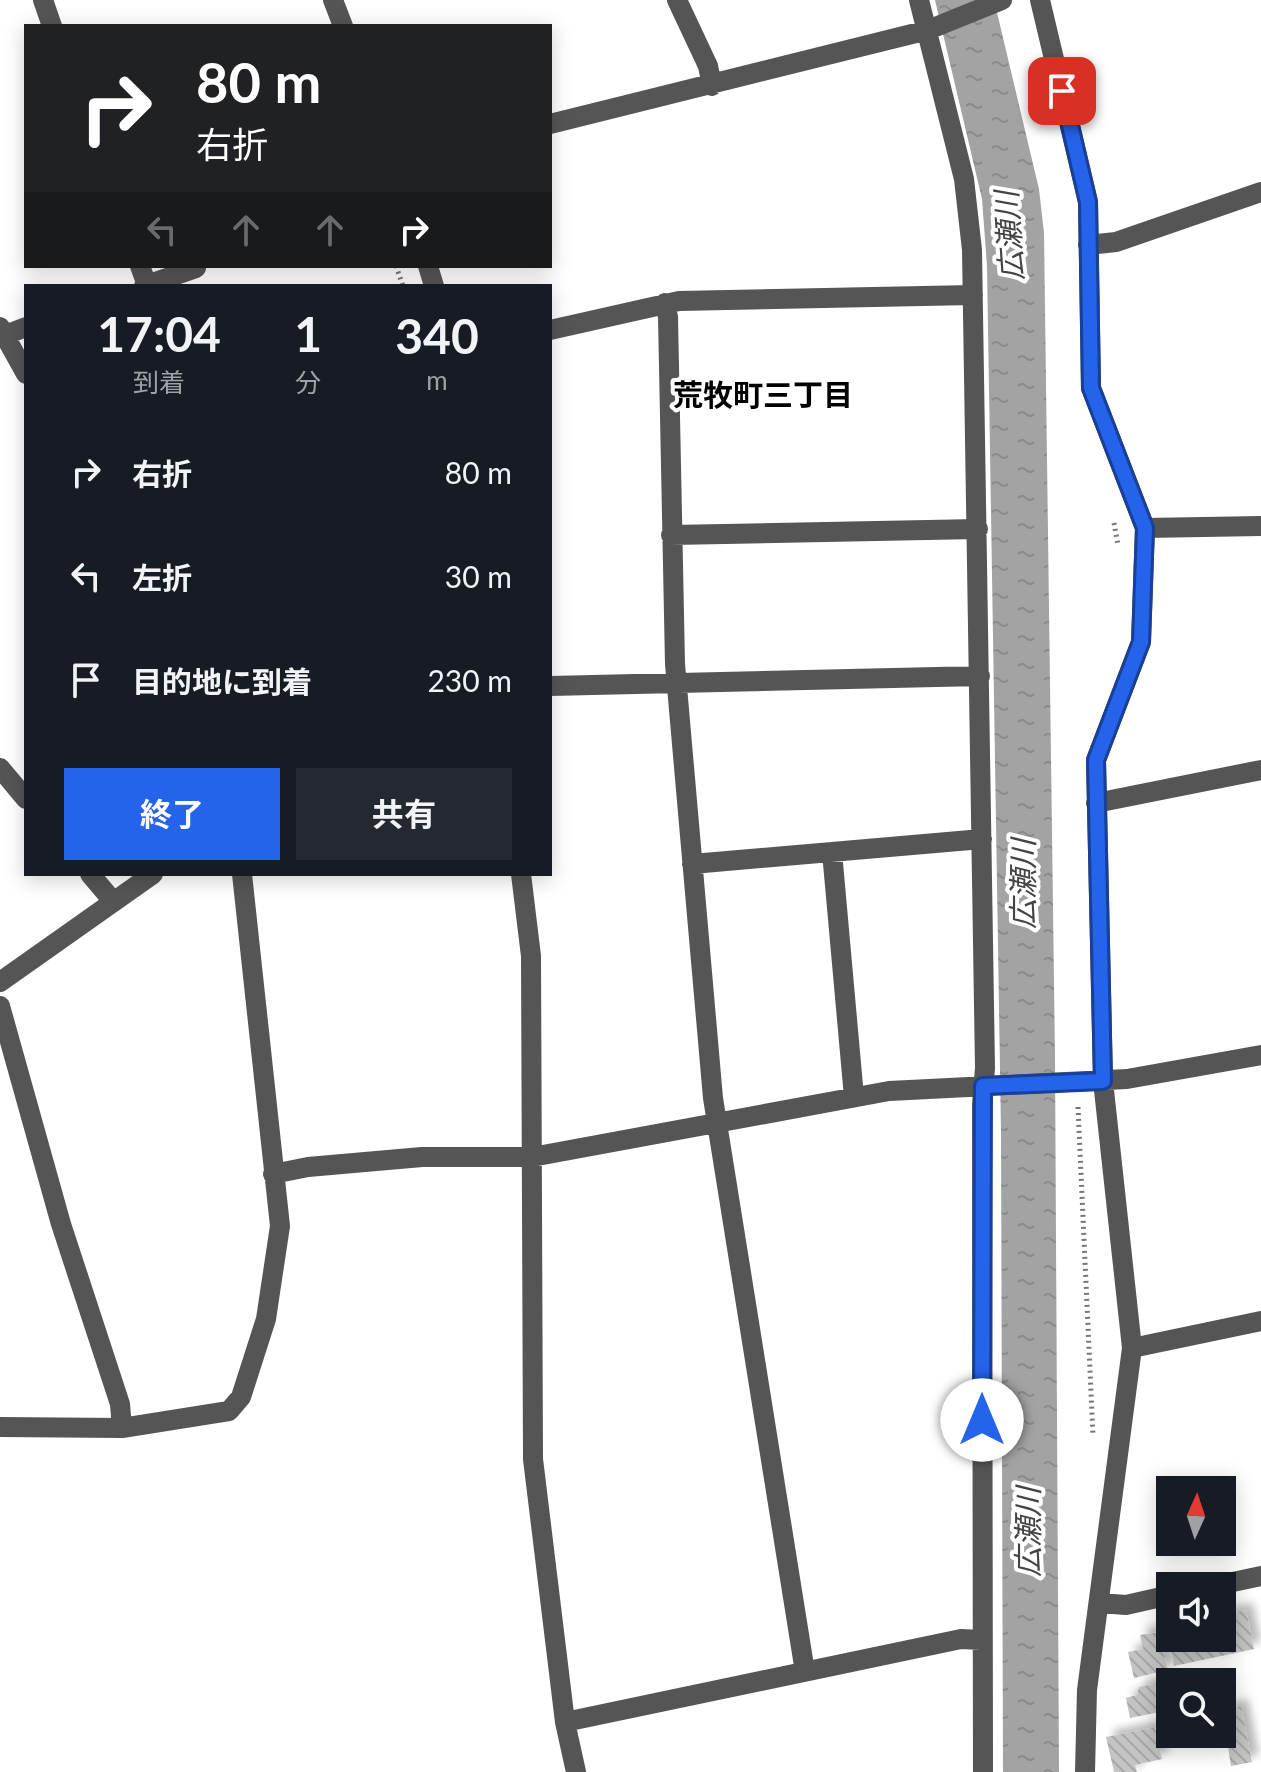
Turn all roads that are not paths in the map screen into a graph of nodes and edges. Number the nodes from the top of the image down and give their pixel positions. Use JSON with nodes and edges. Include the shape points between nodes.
{"nodes":[{"id":1,"x":43,"y":0,"type":"edge"},
{"id":2,"x":333,"y":0,"type":"edge"},
{"id":3,"x":677,"y":0,"type":"edge"},
{"id":4,"x":919,"y":0,"type":"edge"},
{"id":5,"x":1002,"y":0,"type":"edge"},
{"id":6,"x":1040,"y":0,"type":"edge"},
{"id":7,"x":51,"y":24,"type":"edge"},
{"id":8,"x":342,"y":24,"type":"edge"},
{"id":9,"x":928,"y":30,"type":"junction"},
{"id":10,"x":712,"y":86,"type":"junction"},
{"id":11,"x":552,"y":124,"type":"edge"},
{"id":12,"x":1261,"y":192,"type":"edge"},
{"id":13,"x":1088,"y":245,"type":"junction"},
{"id":14,"x":196,"y":268,"type":"edge"},
{"id":15,"x":144,"y":279,"type":"edge"},
{"id":16,"x":973,"y":295,"type":"junction"},
{"id":17,"x":665,"y":303,"type":"junction"},
{"id":18,"x":24,"y":327,"type":"edge"},
{"id":19,"x":552,"y":330,"type":"edge"},
{"id":20,"x":1,"y":333,"type":"edge"},
{"id":21,"x":24,"y":371,"type":"edge"},
{"id":22,"x":1261,"y":526,"type":"edge"},
{"id":23,"x":1145,"y":528,"type":"junction"},
{"id":24,"x":978,"y":529,"type":"junction"},
{"id":25,"x":671,"y":535,"type":"junction"},
{"id":26,"x":980,"y":676,"type":"junction"},
{"id":27,"x":676,"y":683,"type":"junction"},
{"id":28,"x":552,"y":686,"type":"edge"},
{"id":29,"x":0,"y":768,"type":"edge"},
{"id":30,"x":1261,"y":770,"type":"edge"},
{"id":31,"x":24,"y":797,"type":"edge"},
{"id":32,"x":1096,"y":803,"type":"junction"},
{"id":33,"x":982,"y":839,"type":"junction"},
{"id":34,"x":832,"y":852,"type":"junction"},
{"id":35,"x":692,"y":864,"type":"junction"},
{"id":36,"x":92,"y":876,"type":"edge"},
{"id":37,"x":150,"y":876,"type":"edge"},
{"id":38,"x":242,"y":876,"type":"edge"},
{"id":39,"x":521,"y":876,"type":"edge"},
{"id":40,"x":112,"y":900,"type":"junction"},
{"id":41,"x":0,"y":982,"type":"edge"},
{"id":42,"x":0,"y":1006,"type":"edge"},
{"id":43,"x":1261,"y":1055,"type":"edge"},
{"id":44,"x":1103,"y":1081,"type":"junction"},
{"id":45,"x":988,"y":1086,"type":"junction"},
{"id":46,"x":854,"y":1097,"type":"junction"},
{"id":47,"x":718,"y":1123,"type":"junction"},
{"id":48,"x":532,"y":1157,"type":"junction"},
{"id":49,"x":273,"y":1174,"type":"junction"},
{"id":50,"x":1261,"y":1321,"type":"edge"},
{"id":51,"x":1132,"y":1348,"type":"junction"},
{"id":52,"x":0,"y":1427,"type":"edge"},
{"id":53,"x":122,"y":1428,"type":"junction"},
{"id":54,"x":1261,"y":1576,"type":"edge"},
{"id":55,"x":1236,"y":1581,"type":"edge"},
{"id":56,"x":1156,"y":1598,"type":"edge"},
{"id":57,"x":1100,"y":1603,"type":"junction"},
{"id":58,"x":981,"y":1640,"type":"junction"},
{"id":59,"x":805,"y":1672,"type":"junction"},
{"id":60,"x":565,"y":1722,"type":"junction"},
{"id":61,"x":576,"y":1772,"type":"edge"},
{"id":62,"x":983,"y":1772,"type":"edge"},
{"id":63,"x":1085,"y":1772,"type":"edge"}],
"edges":[{"from":1,"to":7,"type":"street"},
{"from":2,"to":8,"type":"street"},
{"from":3,"to":10,"type":"street"},
{"from":4,"to":9,"type":"street"},
{"from":5,"to":9,"type":"street"},
{"from":6,"to":13,"type":"street","via":[[1084,181]]},
{"from":9,"to":10,"type":"street"},
{"from":9,"to":16,"type":"street","via":[[964,179]]},
{"from":10,"to":11,"type":"street"},
{"from":12,"to":13,"type":"street","via":[[1116,242]]},
{"from":13,"to":23,"type":"street","via":[[1091,388]]},
{"from":14,"to":15,"type":"street"},
{"from":16,"to":17,"type":"street"},
{"from":16,"to":24,"type":"street"},
{"from":17,"to":19,"type":"street"},
{"from":17,"to":25,"type":"street"},
{"from":18,"to":20,"type":"street"},
{"from":20,"to":21,"type":"street"},
{"from":22,"to":23,"type":"street"},
{"from":23,"to":32,"type":"street","via":[[1141,642],[1099,746]]},
{"from":24,"to":25,"type":"street"},
{"from":24,"to":26,"type":"street"},
{"from":25,"to":27,"type":"street"},
{"from":26,"to":27,"type":"street"},
{"from":26,"to":33,"type":"street"},
{"from":27,"to":28,"type":"street"},
{"from":27,"to":35,"type":"street"},
{"from":29,"to":31,"type":"street"},
{"from":30,"to":32,"type":"street"},
{"from":32,"to":44,"type":"street"},
{"from":33,"to":34,"type":"street"},
{"from":33,"to":45,"type":"street"},
{"from":34,"to":35,"type":"street"},
{"from":34,"to":46,"type":"street"},
{"from":35,"to":47,"type":"street"},
{"from":36,"to":40,"type":"street"},
{"from":37,"to":40,"type":"street"},
{"from":38,"to":49,"type":"street"},
{"from":39,"to":48,"type":"street","via":[[531,956]]},
{"from":40,"to":41,"type":"street"},
{"from":42,"to":53,"type":"street","via":[[61,1224],[120,1404]]},
{"from":43,"to":44,"type":"street"},
{"from":44,"to":45,"type":"street"},
{"from":44,"to":51,"type":"street"},
{"from":45,"to":46,"type":"street"},
{"from":45,"to":58,"type":"street"},
{"from":46,"to":47,"type":"street"},
{"from":47,"to":48,"type":"street"},
{"from":47,"to":59,"type":"street"},
{"from":48,"to":49,"type":"street","via":[[422,1157]]},
{"from":48,"to":60,"type":"street","via":[[533,1459]]},
{"from":49,"to":53,"type":"street","via":[[280,1226],[274,1280],[241,1397],[229,1411]]},
{"from":50,"to":51,"type":"street"},
{"from":51,"to":57,"type":"street"},
{"from":52,"to":53,"type":"street"},
{"from":54,"to":55,"type":"street"},
{"from":56,"to":57,"type":"street","via":[[1126,1605]]},
{"from":57,"to":63,"type":"street","via":[[1087,1690]]},
{"from":58,"to":59,"type":"street","via":[[961,1639]]},
{"from":58,"to":62,"type":"street"},
{"from":59,"to":60,"type":"street"},
{"from":60,"to":61,"type":"street"}]}
